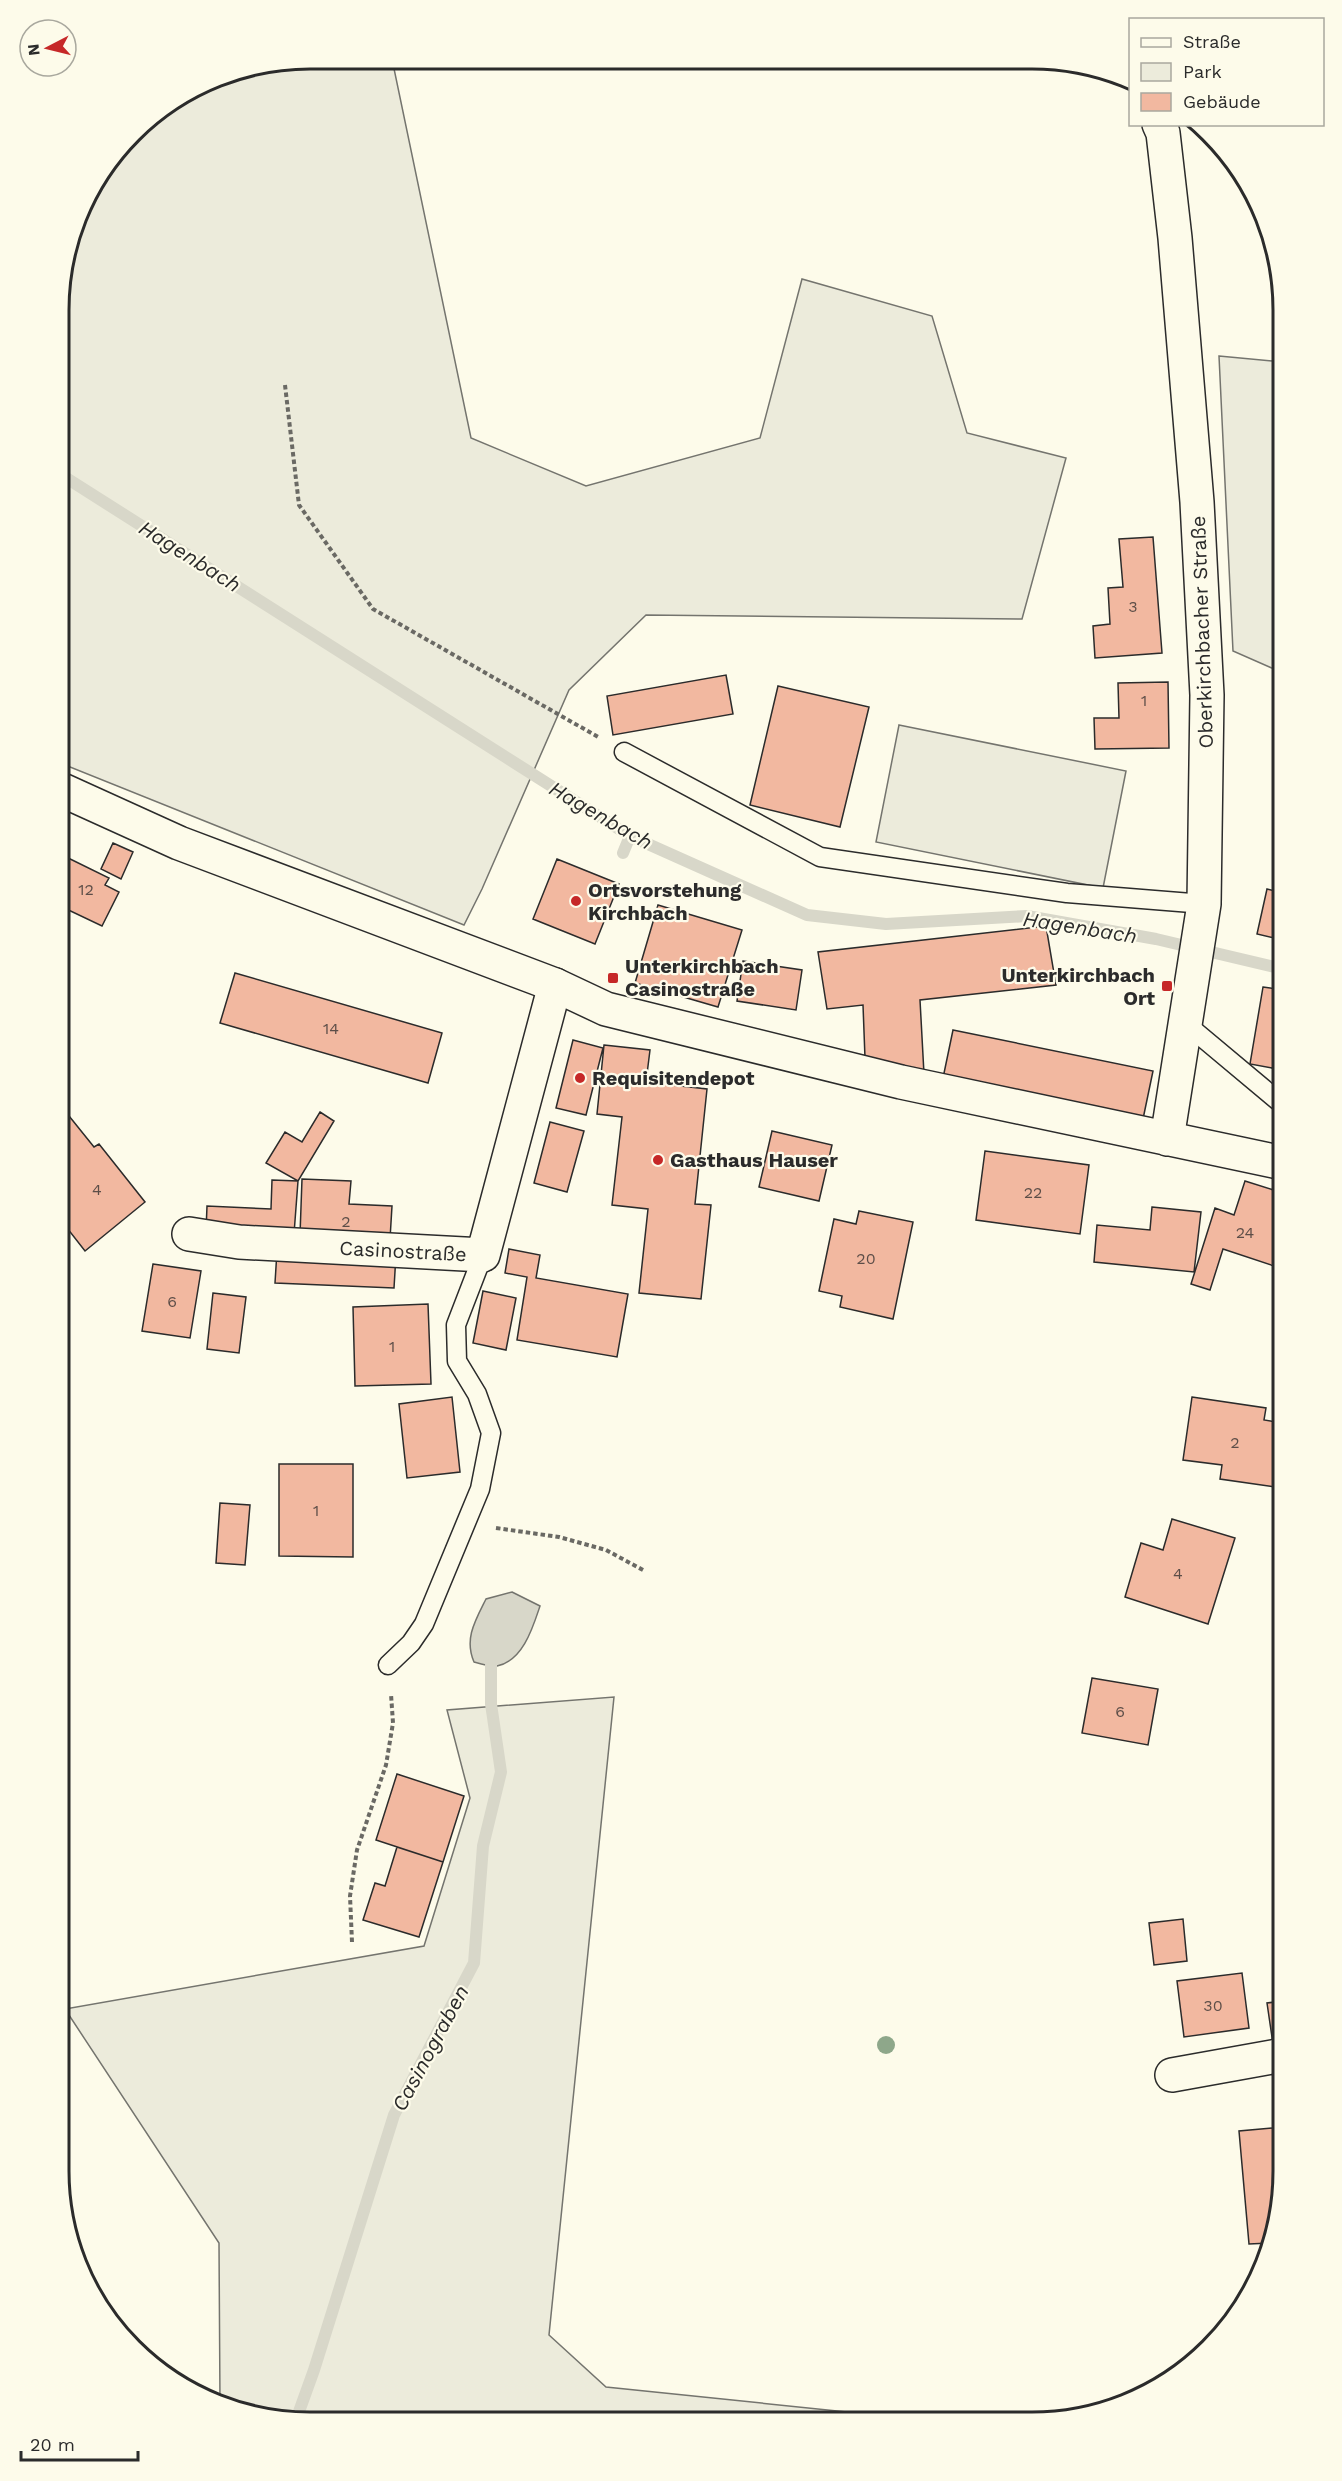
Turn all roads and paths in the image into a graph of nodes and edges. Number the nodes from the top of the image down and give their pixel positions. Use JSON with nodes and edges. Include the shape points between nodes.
{"nodes":[{"id":1,"x":1160,"y":126,"type":"edge"},
{"id":2,"x":285,"y":385,"type":"dead end"},
{"id":3,"x":624,"y":752,"type":"joint"},
{"id":4,"x":69,"y":793,"type":"edge"},
{"id":5,"x":1204,"y":904,"type":"junction"},
{"id":6,"x":555,"y":986,"type":"junction"},
{"id":7,"x":1185,"y":1023,"type":"junction"},
{"id":8,"x":1273,"y":1097,"type":"edge"},
{"id":9,"x":1167,"y":1138,"type":"junction"},
{"id":10,"x":1273,"y":1161,"type":"edge"},
{"id":11,"x":189,"y":1234,"type":"dead end"},
{"id":12,"x":483,"y":1255,"type":"junction"},
{"id":13,"x":465,"y":1528,"type":"junction"},
{"id":14,"x":643,"y":1570,"type":"dead end"},
{"id":15,"x":388,"y":1665,"type":"joint"},
{"id":16,"x":352,"y":1942,"type":"dead end"},
{"id":17,"x":1273,"y":2057,"type":"edge"},
{"id":18,"x":1172,"y":2075,"type":"dead end"}],
"edges":[{"from":1,"to":5,"type":"street","name":"Oberkirchbacher Straße","via":[[1171,187],[1197,502],[1207,695]]},
{"from":2,"to":3,"type":"path","via":[[299,505],[373,609]]},
{"from":3,"to":5,"type":"lane","via":[[820,857],[1067,893]]},
{"from":4,"to":6,"type":"street","via":[[179,843]]},
{"from":5,"to":7,"type":"street","name":"Oberkirchbacher Straße"},
{"from":6,"to":9,"type":"street","via":[[606,1009],[730,1040],[900,1082]]},
{"from":6,"to":12,"type":"street","name":"Casinostraße"},
{"from":7,"to":8,"type":"lane"},
{"from":7,"to":9,"type":"street","name":"Oberkirchbacher Straße"},
{"from":9,"to":10,"type":"street"},
{"from":11,"to":12,"type":"street","name":"Casinostraße","via":[[239,1242]]},
{"from":12,"to":13,"type":"lane","via":[[456,1325],[457,1361],[477,1394],[491,1433],[480,1490]]},
{"from":13,"to":14,"type":"path","via":[[508,1528],[559,1537],[606,1550]]},
{"from":13,"to":15,"type":"lane","via":[[424,1624]]},
{"from":15,"to":16,"type":"path","via":[[393,1723],[386,1766],[357,1850],[350,1896]]},
{"from":17,"to":18,"type":"street"}]}
